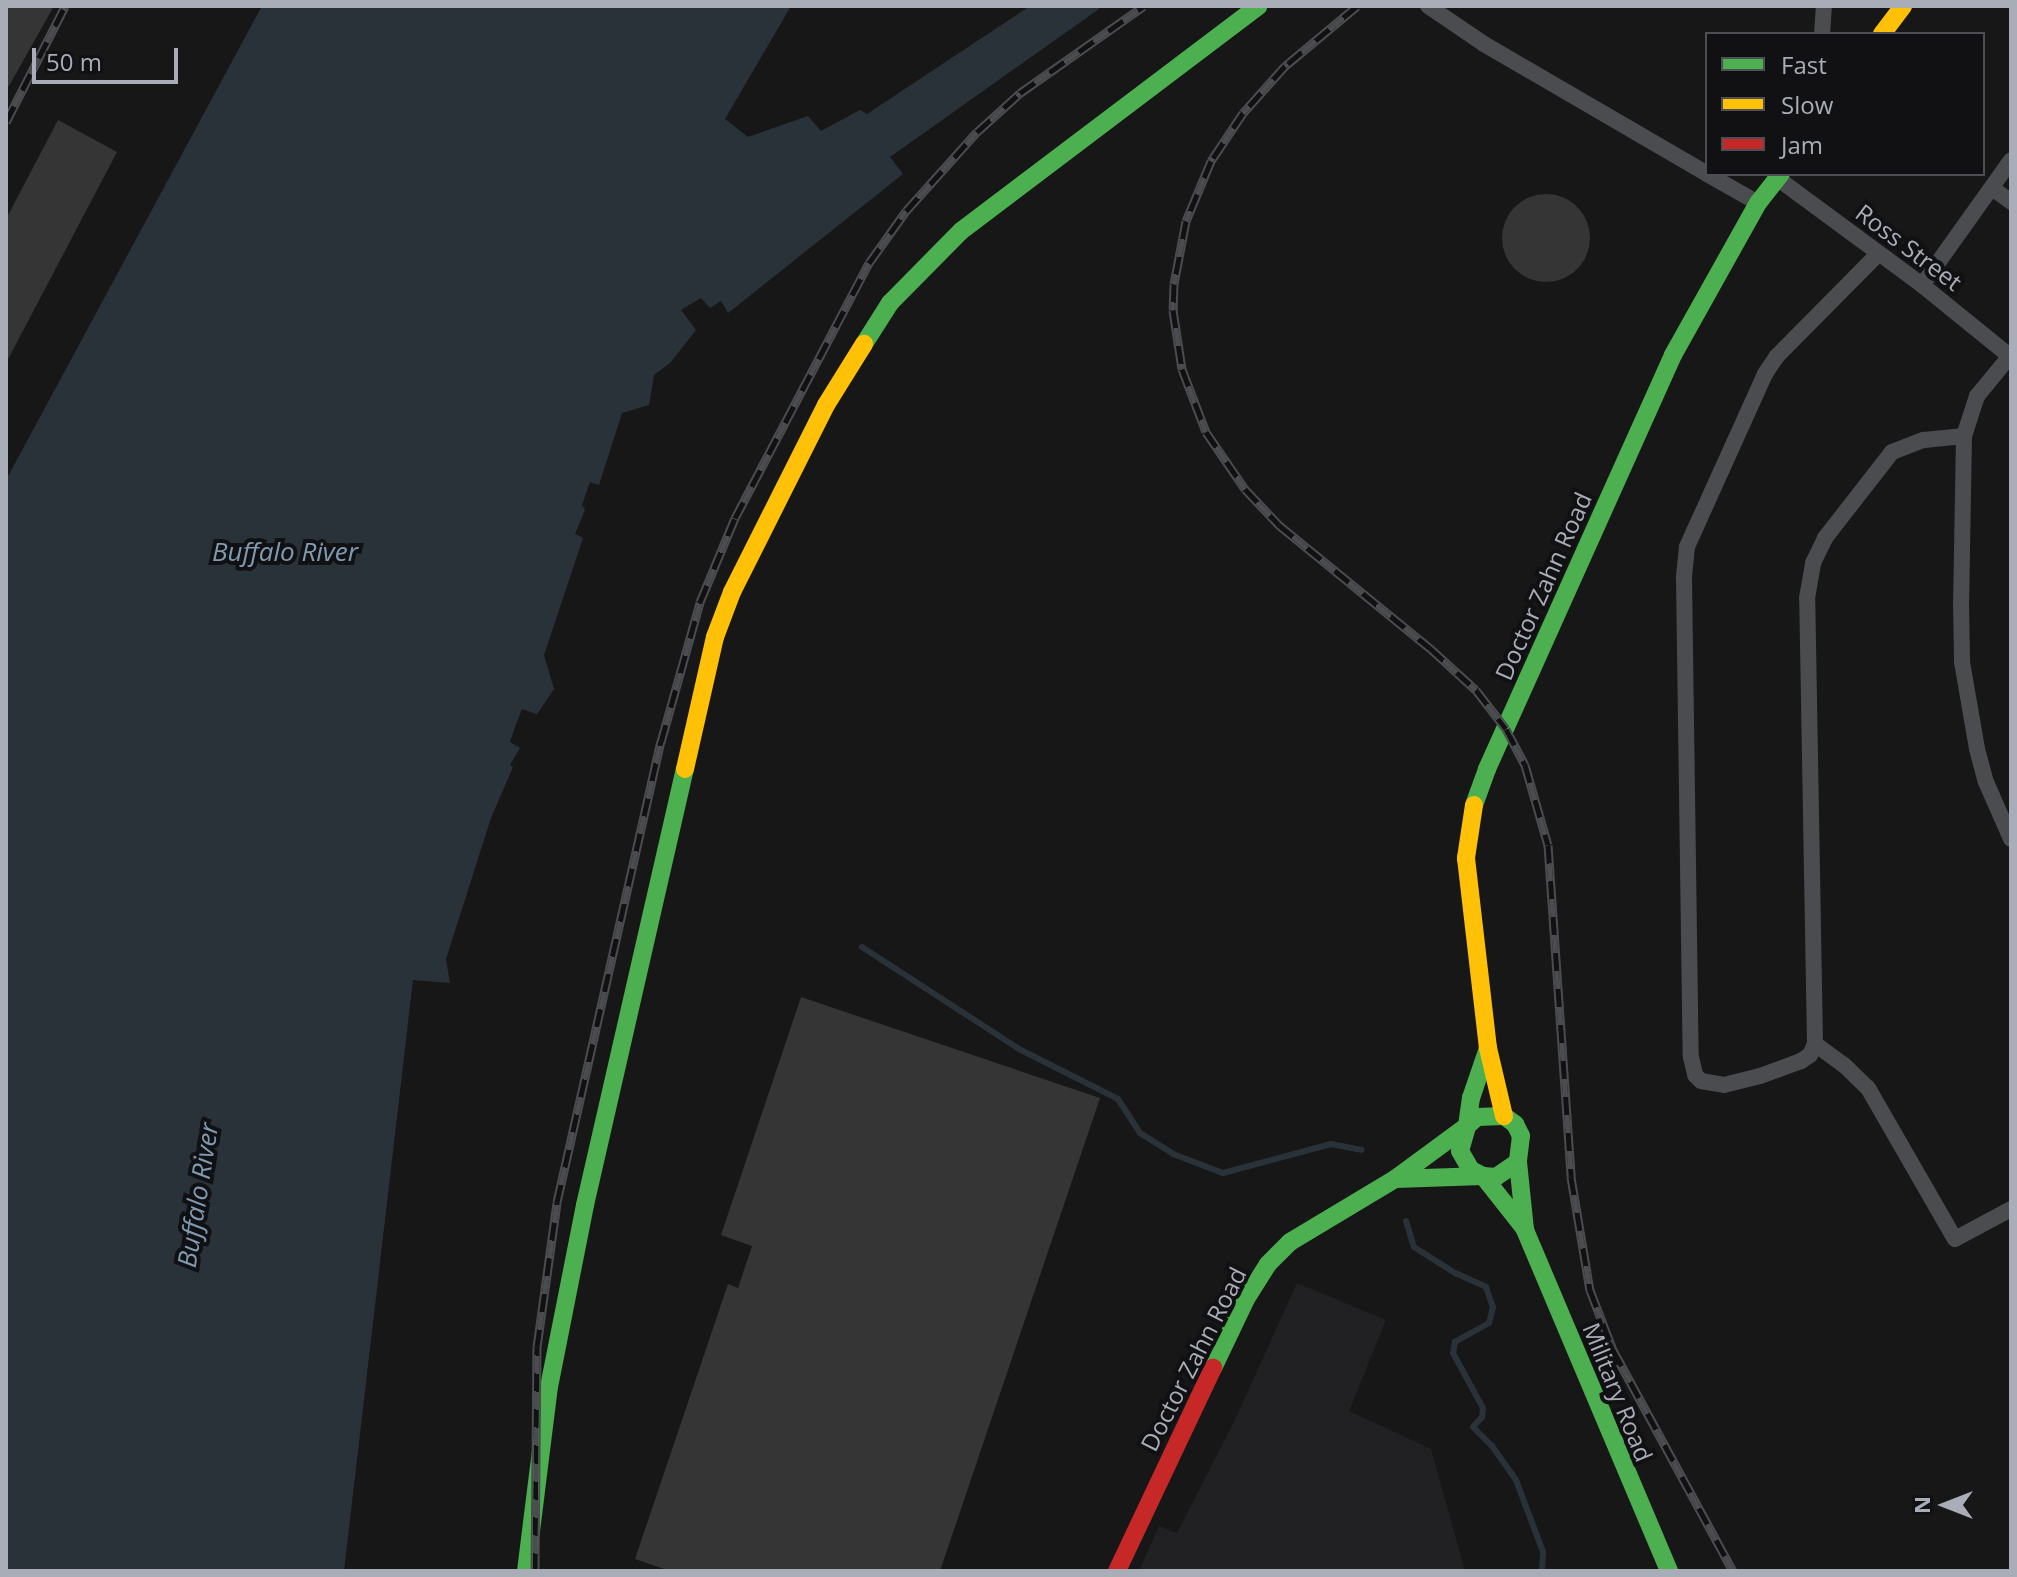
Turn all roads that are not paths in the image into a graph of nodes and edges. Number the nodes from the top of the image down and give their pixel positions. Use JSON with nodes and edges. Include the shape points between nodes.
{"nodes":[{"id":1,"x":1259,"y":6,"type":"edge"},
{"id":2,"x":1428,"y":6,"type":"edge"},
{"id":3,"x":1824,"y":6,"type":"edge"},
{"id":4,"x":1903,"y":6,"type":"edge"},
{"id":5,"x":1822,"y":32,"type":"edge"},
{"id":6,"x":1884,"y":32,"type":"edge"},
{"id":7,"x":2011,"y":160,"type":"edge"},
{"id":8,"x":1705,"y":173,"type":"edge"},
{"id":9,"x":1711,"y":176,"type":"edge"},
{"id":10,"x":1779,"y":176,"type":"edge"},
{"id":11,"x":1992,"y":188,"type":"junction"},
{"id":12,"x":2011,"y":202,"type":"edge"},
{"id":13,"x":1758,"y":203,"type":"junction"},
{"id":14,"x":1878,"y":254,"type":"junction"},
{"id":15,"x":1922,"y":285,"type":"junction"},
{"id":16,"x":2011,"y":356,"type":"edge"},
{"id":17,"x":1964,"y":436,"type":"junction"},
{"id":18,"x":2011,"y":839,"type":"edge"},
{"id":19,"x":1815,"y":1044,"type":"junction"},
{"id":20,"x":1488,"y":1048,"type":"junction"},
{"id":21,"x":1504,"y":1116,"type":"junction"},
{"id":22,"x":1467,"y":1126,"type":"junction"},
{"id":23,"x":1518,"y":1162,"type":"junction"},
{"id":24,"x":1483,"y":1176,"type":"junction"},
{"id":25,"x":1395,"y":1179,"type":"junction"},
{"id":26,"x":2011,"y":1209,"type":"edge"},
{"id":27,"x":1525,"y":1230,"type":"junction"},
{"id":28,"x":526,"y":1571,"type":"edge"},
{"id":29,"x":1117,"y":1571,"type":"edge"},
{"id":30,"x":1669,"y":1571,"type":"edge"}],
"edges":[{"from":1,"to":28,"type":"street","via":[[961,231],[890,303],[826,405],[732,592],[715,637],[585,1205],[549,1387]]},
{"from":2,"to":8,"type":"street"},
{"from":3,"to":5,"type":"street"},
{"from":4,"to":6,"type":"street"},
{"from":7,"to":11,"type":"street"},
{"from":9,"to":13,"type":"street"},
{"from":10,"to":13,"type":"street","name":"Doctor Zahn Road"},
{"from":10,"to":14,"type":"street","name":"Ross Street"},
{"from":11,"to":12,"type":"street"},
{"from":11,"to":15,"type":"street"},
{"from":13,"to":20,"type":"street","name":"Doctor Zahn Road","via":[[1673,355],[1478,791],[1466,858]]},
{"from":14,"to":15,"type":"street","name":"Ross Street"},
{"from":14,"to":19,"type":"street","via":[[1787,344],[1765,374],[1691,534],[1685,561],[1693,1067],[1701,1081],[1724,1085],[1801,1061]]},
{"from":15,"to":16,"type":"street","name":"Ross Street"},
{"from":16,"to":17,"type":"street","via":[[1977,396]]},
{"from":17,"to":18,"type":"street","via":[[1962,662],[1986,782]]},
{"from":17,"to":19,"type":"street","via":[[1924,440],[1892,452],[1825,538],[1813,563],[1807,598]]},
{"from":19,"to":26,"type":"street","via":[[1868,1088],[1955,1239]]},
{"from":20,"to":21,"type":"street","name":"Doctor Zahn Road"},
{"from":20,"to":22,"type":"street","name":"Doctor Zahn Road"},
{"from":21,"to":22,"type":"street","name":"Doctor Zahn Road","via":[[1477,1117]]},
{"from":21,"to":23,"type":"street","name":"Doctor Zahn Road","via":[[1521,1136]]},
{"from":22,"to":24,"type":"street","name":"Doctor Zahn Road","via":[[1460,1151],[1471,1170]]},
{"from":22,"to":25,"type":"street","name":"Doctor Zahn Road"},
{"from":23,"to":24,"type":"street","name":"Doctor Zahn Road","via":[[1496,1177]]},
{"from":23,"to":27,"type":"street","name":"Military Road"},
{"from":24,"to":25,"type":"street","name":"Doctor Zahn Road"},
{"from":24,"to":27,"type":"street","name":"Military Road"},
{"from":25,"to":29,"type":"street","name":"Doctor Zahn Road","via":[[1317,1223],[1268,1264],[1246,1299]]},
{"from":27,"to":30,"type":"street","name":"Military Road"}]}
